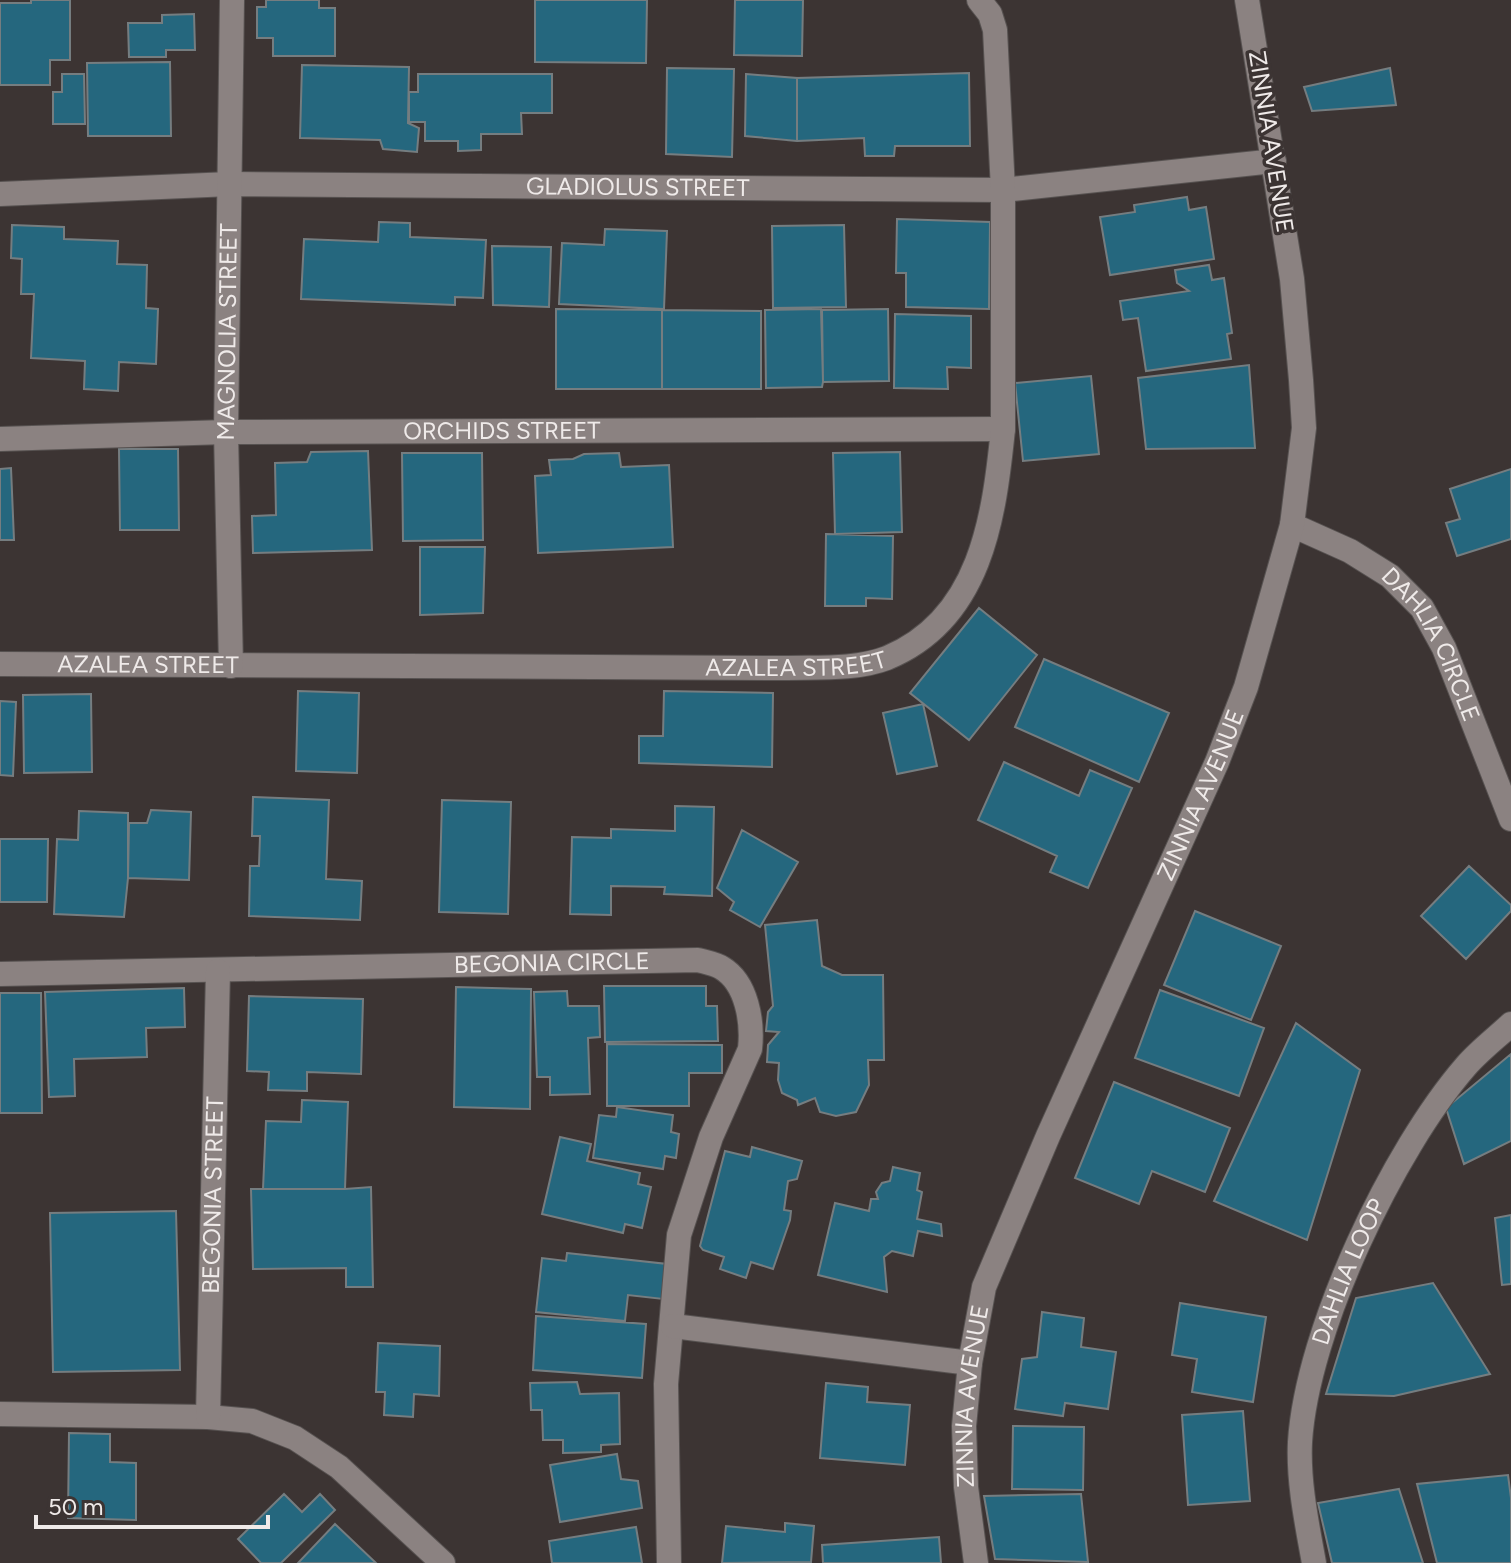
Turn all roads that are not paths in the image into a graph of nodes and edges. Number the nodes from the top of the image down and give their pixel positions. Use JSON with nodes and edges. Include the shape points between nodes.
{"nodes":[{"id":1,"x":232,"y":0,"type":"edge"},
{"id":2,"x":979,"y":0,"type":"edge"},
{"id":3,"x":1247,"y":0,"type":"edge"},
{"id":4,"x":1274,"y":161,"type":"junction"},
{"id":5,"x":230,"y":184,"type":"junction"},
{"id":6,"x":1003,"y":190,"type":"junction"},
{"id":7,"x":0,"y":194,"type":"edge"},
{"id":8,"x":1003,"y":429,"type":"junction"},
{"id":9,"x":226,"y":432,"type":"junction"},
{"id":10,"x":0,"y":439,"type":"edge"},
{"id":11,"x":1292,"y":525,"type":"junction"},
{"id":12,"x":0,"y":664,"type":"edge"},
{"id":13,"x":231,"y":666,"type":"junction"},
{"id":14,"x":1511,"y":819,"type":"edge"},
{"id":15,"x":218,"y":971,"type":"junction"},
{"id":16,"x":0,"y":974,"type":"edge"},
{"id":17,"x":1511,"y":1024,"type":"edge"},
{"id":18,"x":673,"y":1326,"type":"junction"},
{"id":19,"x":970,"y":1363,"type":"junction"},
{"id":20,"x":0,"y":1414,"type":"edge"},
{"id":21,"x":208,"y":1417,"type":"junction"},
{"id":22,"x":443,"y":1563,"type":"edge"},
{"id":23,"x":669,"y":1563,"type":"edge"},
{"id":24,"x":976,"y":1563,"type":"edge"},
{"id":25,"x":1314,"y":1563,"type":"edge"}],
"edges":[{"from":1,"to":5,"type":"street","name":"MAGNOLIA STREET"},
{"from":2,"to":6,"type":"street","name":"AZALEA STREET","via":[[995,30]]},
{"from":3,"to":4,"type":"street","name":"ZINNIA AVENUE"},
{"from":4,"to":6,"type":"street","name":"GLADIOLUS STREET"},
{"from":4,"to":11,"type":"street","name":"ZINNIA AVENUE","via":[[1292,279],[1304,428]]},
{"from":5,"to":6,"type":"street","name":"GLADIOLUS STREET"},
{"from":5,"to":7,"type":"street","name":"GLADIOLUS STREET"},
{"from":5,"to":9,"type":"street","name":"MAGNOLIA STREET"},
{"from":6,"to":8,"type":"street","name":"AZALEA STREET"},
{"from":8,"to":9,"type":"street","name":"ORCHIDS STREET"},
{"from":8,"to":13,"type":"street","name":"AZALEA STREET","via":[[976,569],[960,600],[937,626],[886,658],[856,665],[783,668]]},
{"from":9,"to":10,"type":"street","name":"ORCHIDS STREET"},
{"from":9,"to":13,"type":"street","name":"MAGNOLIA STREET"},
{"from":11,"to":14,"type":"street","name":"DAHLIA CIRCLE","via":[[1390,576],[1422,608],[1444,648]]},
{"from":11,"to":19,"type":"street","name":"ZINNIA AVENUE","via":[[1242,699],[984,1287]]},
{"from":12,"to":13,"type":"street","name":"AZALEA STREET"},
{"from":15,"to":16,"type":"street","name":"BEGONIA CIRCLE"},
{"from":15,"to":18,"type":"street","name":"BEGONIA CIRCLE","via":[[698,960],[722,967],[742,987],[750,1049],[711,1137],[679,1235]]},
{"from":15,"to":21,"type":"street","name":"BEGONIA STREET"},
{"from":17,"to":25,"type":"street","name":"DAHLIA LOOP","via":[[1467,1064],[1430,1112],[1382,1194],[1337,1295],[1306,1390],[1300,1443]]},
{"from":18,"to":19,"type":"street"},
{"from":18,"to":23,"type":"street","name":"BEGONIA CIRCLE","via":[[666,1384]]},
{"from":19,"to":24,"type":"street","name":"ZINNIA AVENUE","via":[[964,1426]]},
{"from":20,"to":21,"type":"street"},
{"from":21,"to":22,"type":"street","via":[[252,1421],[295,1438],[339,1467]]}]}
